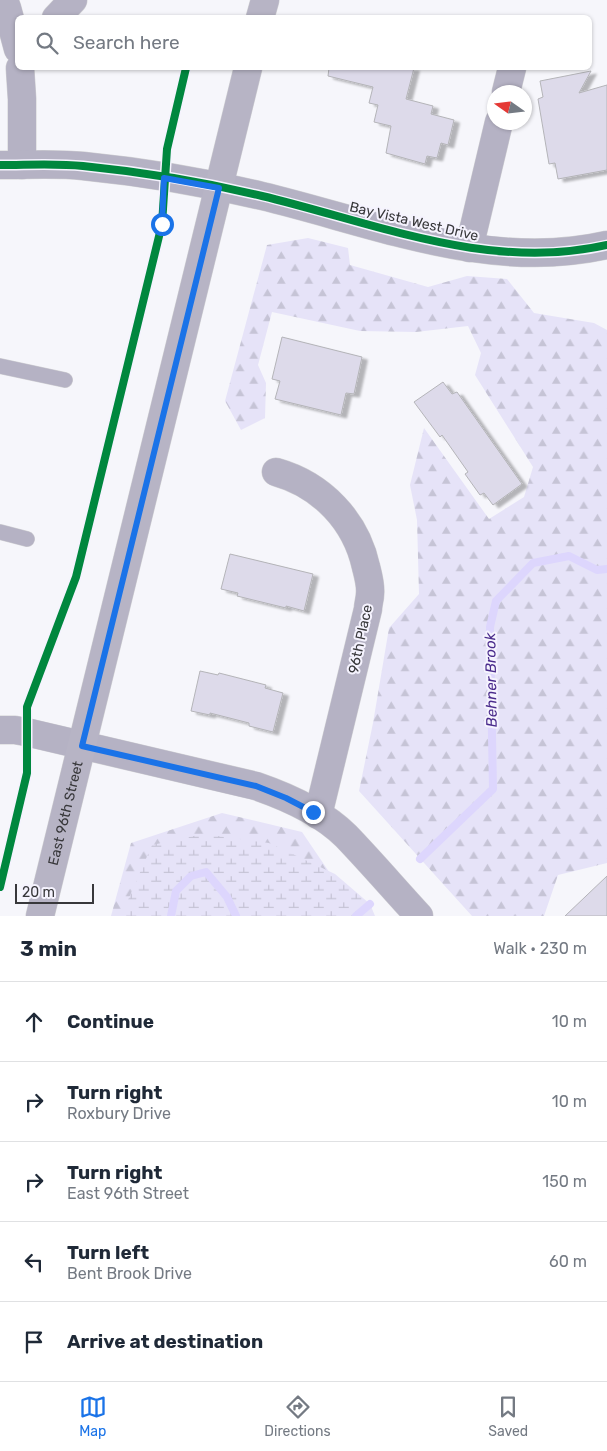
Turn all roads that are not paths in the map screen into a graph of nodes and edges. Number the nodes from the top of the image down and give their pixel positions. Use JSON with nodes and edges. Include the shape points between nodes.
{"nodes":[{"id":1,"x":4,"y":0,"type":"edge"},
{"id":2,"x":74,"y":0,"type":"edge"},
{"id":3,"x":265,"y":0,"type":"edge"},
{"id":4,"x":59,"y":15,"type":"edge"},
{"id":5,"x":261,"y":15,"type":"edge"},
{"id":6,"x":15,"y":34,"type":"edge"},
{"id":7,"x":20,"y":70,"type":"edge"},
{"id":8,"x":248,"y":70,"type":"edge"},
{"id":9,"x":512,"y":70,"type":"edge"},
{"id":10,"x":508,"y":85,"type":"edge"},
{"id":11,"x":497,"y":130,"type":"edge"},
{"id":12,"x":11,"y":165,"type":"edge"},
{"id":13,"x":219,"y":188,"type":"junction"},
{"id":14,"x":607,"y":245,"type":"edge"},
{"id":15,"x":469,"y":248,"type":"junction"},
{"id":16,"x":0,"y":366,"type":"edge"},
{"id":17,"x":66,"y":380,"type":"dead end"},
{"id":18,"x":276,"y":472,"type":"dead end"},
{"id":19,"x":0,"y":532,"type":"edge"},
{"id":20,"x":27,"y":539,"type":"dead end"},
{"id":21,"x":0,"y":730,"type":"edge"},
{"id":22,"x":82,"y":746,"type":"junction"},
{"id":23,"x":318,"y":815,"type":"junction"},
{"id":24,"x":40,"y":916,"type":"edge"},
{"id":25,"x":419,"y":916,"type":"edge"}],
"edges":[{"from":1,"to":6,"type":"street"},
{"from":2,"to":4,"type":"street"},
{"from":3,"to":5,"type":"main road"},
{"from":7,"to":12,"type":"street","via":[[22,98]]},
{"from":8,"to":13,"type":"main road","name":"East 96th Street"},
{"from":9,"to":10,"type":"street"},
{"from":11,"to":15,"type":"street"},
{"from":12,"to":13,"type":"street","name":"Bay Vista West Drive","via":[[81,165]]},
{"from":13,"to":15,"type":"street","name":"Bay Vista West Drive"},
{"from":13,"to":22,"type":"main road","name":"East 96th Street"},
{"from":14,"to":15,"type":"street","name":"Bay Vista West Drive","via":[[536,253]]},
{"from":16,"to":17,"type":"lane"},
{"from":18,"to":23,"type":"street","name":"96th Place","via":[[311,487],[332,502],[354,532],[364,556],[370,594]]},
{"from":19,"to":20,"type":"lane"},
{"from":21,"to":22,"type":"street","via":[[14,730]]},
{"from":22,"to":23,"type":"street","via":[[256,786]]},
{"from":22,"to":24,"type":"main road","name":"East 96th Street"},
{"from":23,"to":25,"type":"street","via":[[347,837]]}]}
